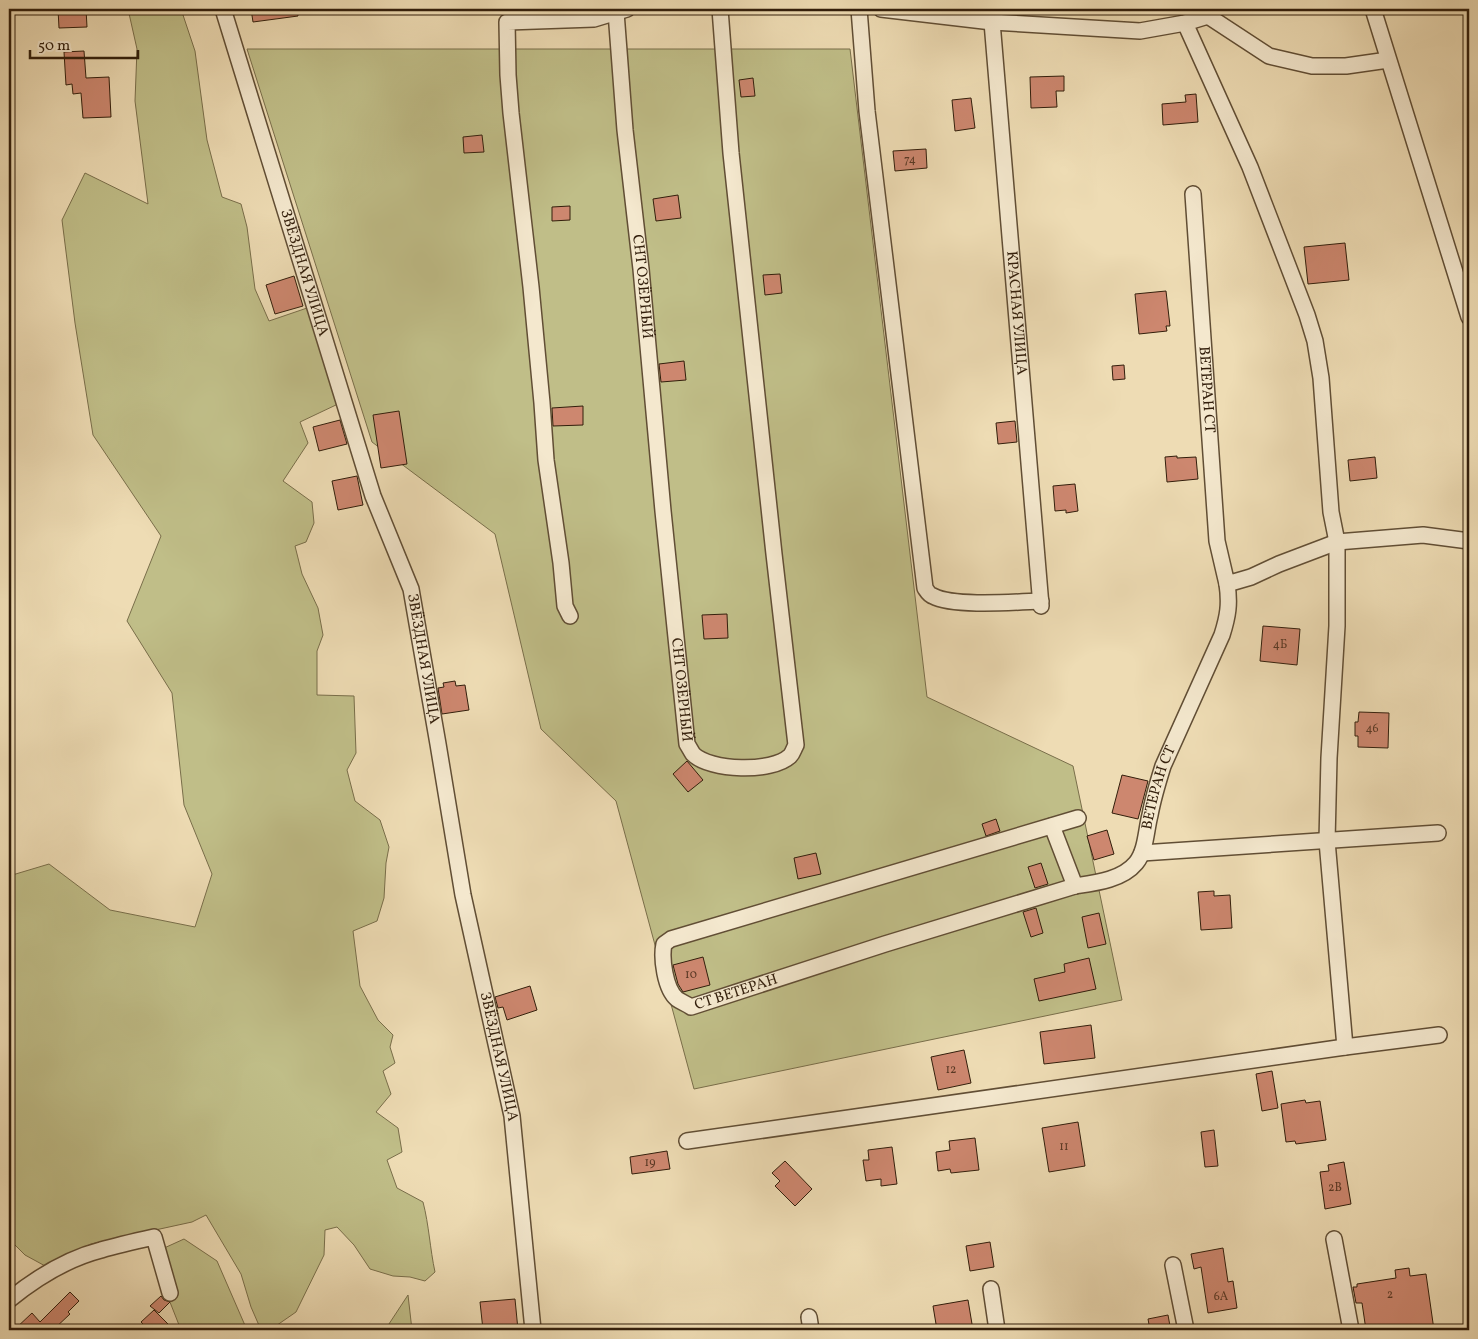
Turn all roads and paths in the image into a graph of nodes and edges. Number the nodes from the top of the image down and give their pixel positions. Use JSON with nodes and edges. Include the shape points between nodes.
{"nodes":[{"id":1,"x":223,"y":9,"type":"edge"},
{"id":2,"x":720,"y":9,"type":"edge"},
{"id":3,"x":859,"y":9,"type":"edge"},
{"id":4,"x":882,"y":9,"type":"edge"},
{"id":5,"x":1373,"y":9,"type":"edge"},
{"id":6,"x":621,"y":10,"type":"edge"},
{"id":7,"x":1203,"y":12,"type":"edge"},
{"id":8,"x":992,"y":22,"type":"junction"},
{"id":9,"x":1185,"y":23,"type":"junction"},
{"id":10,"x":1388,"y":60,"type":"junction"},
{"id":11,"x":1192,"y":194,"type":"dead end"},
{"id":12,"x":1469,"y":317,"type":"edge"},
{"id":13,"x":1469,"y":541,"type":"edge"},
{"id":14,"x":1337,"y":542,"type":"junction"},
{"id":15,"x":1228,"y":584,"type":"junction"},
{"id":16,"x":570,"y":616,"type":"dead end"},
{"id":17,"x":1078,"y":818,"type":"dead end"},
{"id":18,"x":1052,"y":826,"type":"junction"},
{"id":19,"x":1438,"y":833,"type":"dead end"},
{"id":20,"x":1327,"y":841,"type":"junction"},
{"id":21,"x":1142,"y":853,"type":"junction"},
{"id":22,"x":1075,"y":886,"type":"junction"},
{"id":23,"x":1439,"y":1035,"type":"dead end"},
{"id":24,"x":1345,"y":1047,"type":"junction"},
{"id":25,"x":688,"y":1141,"type":"dead end"},
{"id":26,"x":1334,"y":1239,"type":"dead end"},
{"id":27,"x":1173,"y":1265,"type":"dead end"},
{"id":28,"x":991,"y":1289,"type":"dead end"},
{"id":29,"x":170,"y":1292,"type":"dead end"},
{"id":30,"x":9,"y":1300,"type":"edge"},
{"id":31,"x":533,"y":1330,"type":"edge"},
{"id":32,"x":997,"y":1330,"type":"edge"},
{"id":33,"x":1186,"y":1330,"type":"edge"},
{"id":34,"x":1351,"y":1330,"type":"edge"}],
"edges":[{"from":1,"to":31,"type":"street","name":"ЗВЁЗДНАЯ УЛИЦА","via":[[373,496],[411,589],[462,895],[512,1116]]},
{"from":2,"to":6,"type":"street","name":"СНТ ОЗЁРНЫЙ","via":[[734,182],[796,745],[791,755],[779,762],[755,768],[731,768],[710,762],[694,755],[687,744],[625,130]]},
{"from":3,"to":8,"type":"street","name":"КРАСНАЯ УЛИЦА","via":[[867,111],[925,588],[930,596],[942,600],[1041,604]]},
{"from":4,"to":8,"type":"street"},
{"from":5,"to":10,"type":"street"},
{"from":6,"to":16,"type":"street","via":[[594,19],[506,22],[511,114],[532,296],[546,460],[562,563],[565,606]]},
{"from":7,"to":9,"type":"street"},
{"from":7,"to":10,"type":"street","via":[[1268,56],[1312,66],[1346,66]]},
{"from":8,"to":9,"type":"street","via":[[1140,31]]},
{"from":9,"to":14,"type":"street","via":[[1250,167],[1315,341],[1321,378],[1331,512]]},
{"from":10,"to":12,"type":"street"},
{"from":11,"to":15,"type":"street","name":"ВЕТЕРАН СТ","via":[[1217,541]]},
{"from":13,"to":14,"type":"street","via":[[1423,535]]},
{"from":14,"to":15,"type":"street"},
{"from":14,"to":20,"type":"street","via":[[1337,626]]},
{"from":15,"to":21,"type":"street","name":"ВЕТЕРАН СТ","via":[[1230,599],[1222,635],[1163,766]]},
{"from":17,"to":18,"type":"street","name":"СТ ВЕТЕРАН"},
{"from":18,"to":22,"type":"street"},
{"from":18,"to":22,"type":"street","name":"СТ ВЕТЕРАН","via":[[671,939],[664,944],[662,954],[670,989],[676,998],[691,1007]]},
{"from":19,"to":20,"type":"street"},
{"from":20,"to":21,"type":"street"},
{"from":20,"to":24,"type":"street"},
{"from":21,"to":22,"type":"street","name":"СТ ВЕТЕРАН","via":[[1126,872],[1102,882]]},
{"from":23,"to":24,"type":"street"},
{"from":24,"to":25,"type":"street"},
{"from":26,"to":34,"type":"street"},
{"from":27,"to":33,"type":"street"},
{"from":28,"to":32,"type":"street"},
{"from":29,"to":30,"type":"street","via":[[154,1237],[99,1250],[63,1264]]}]}
